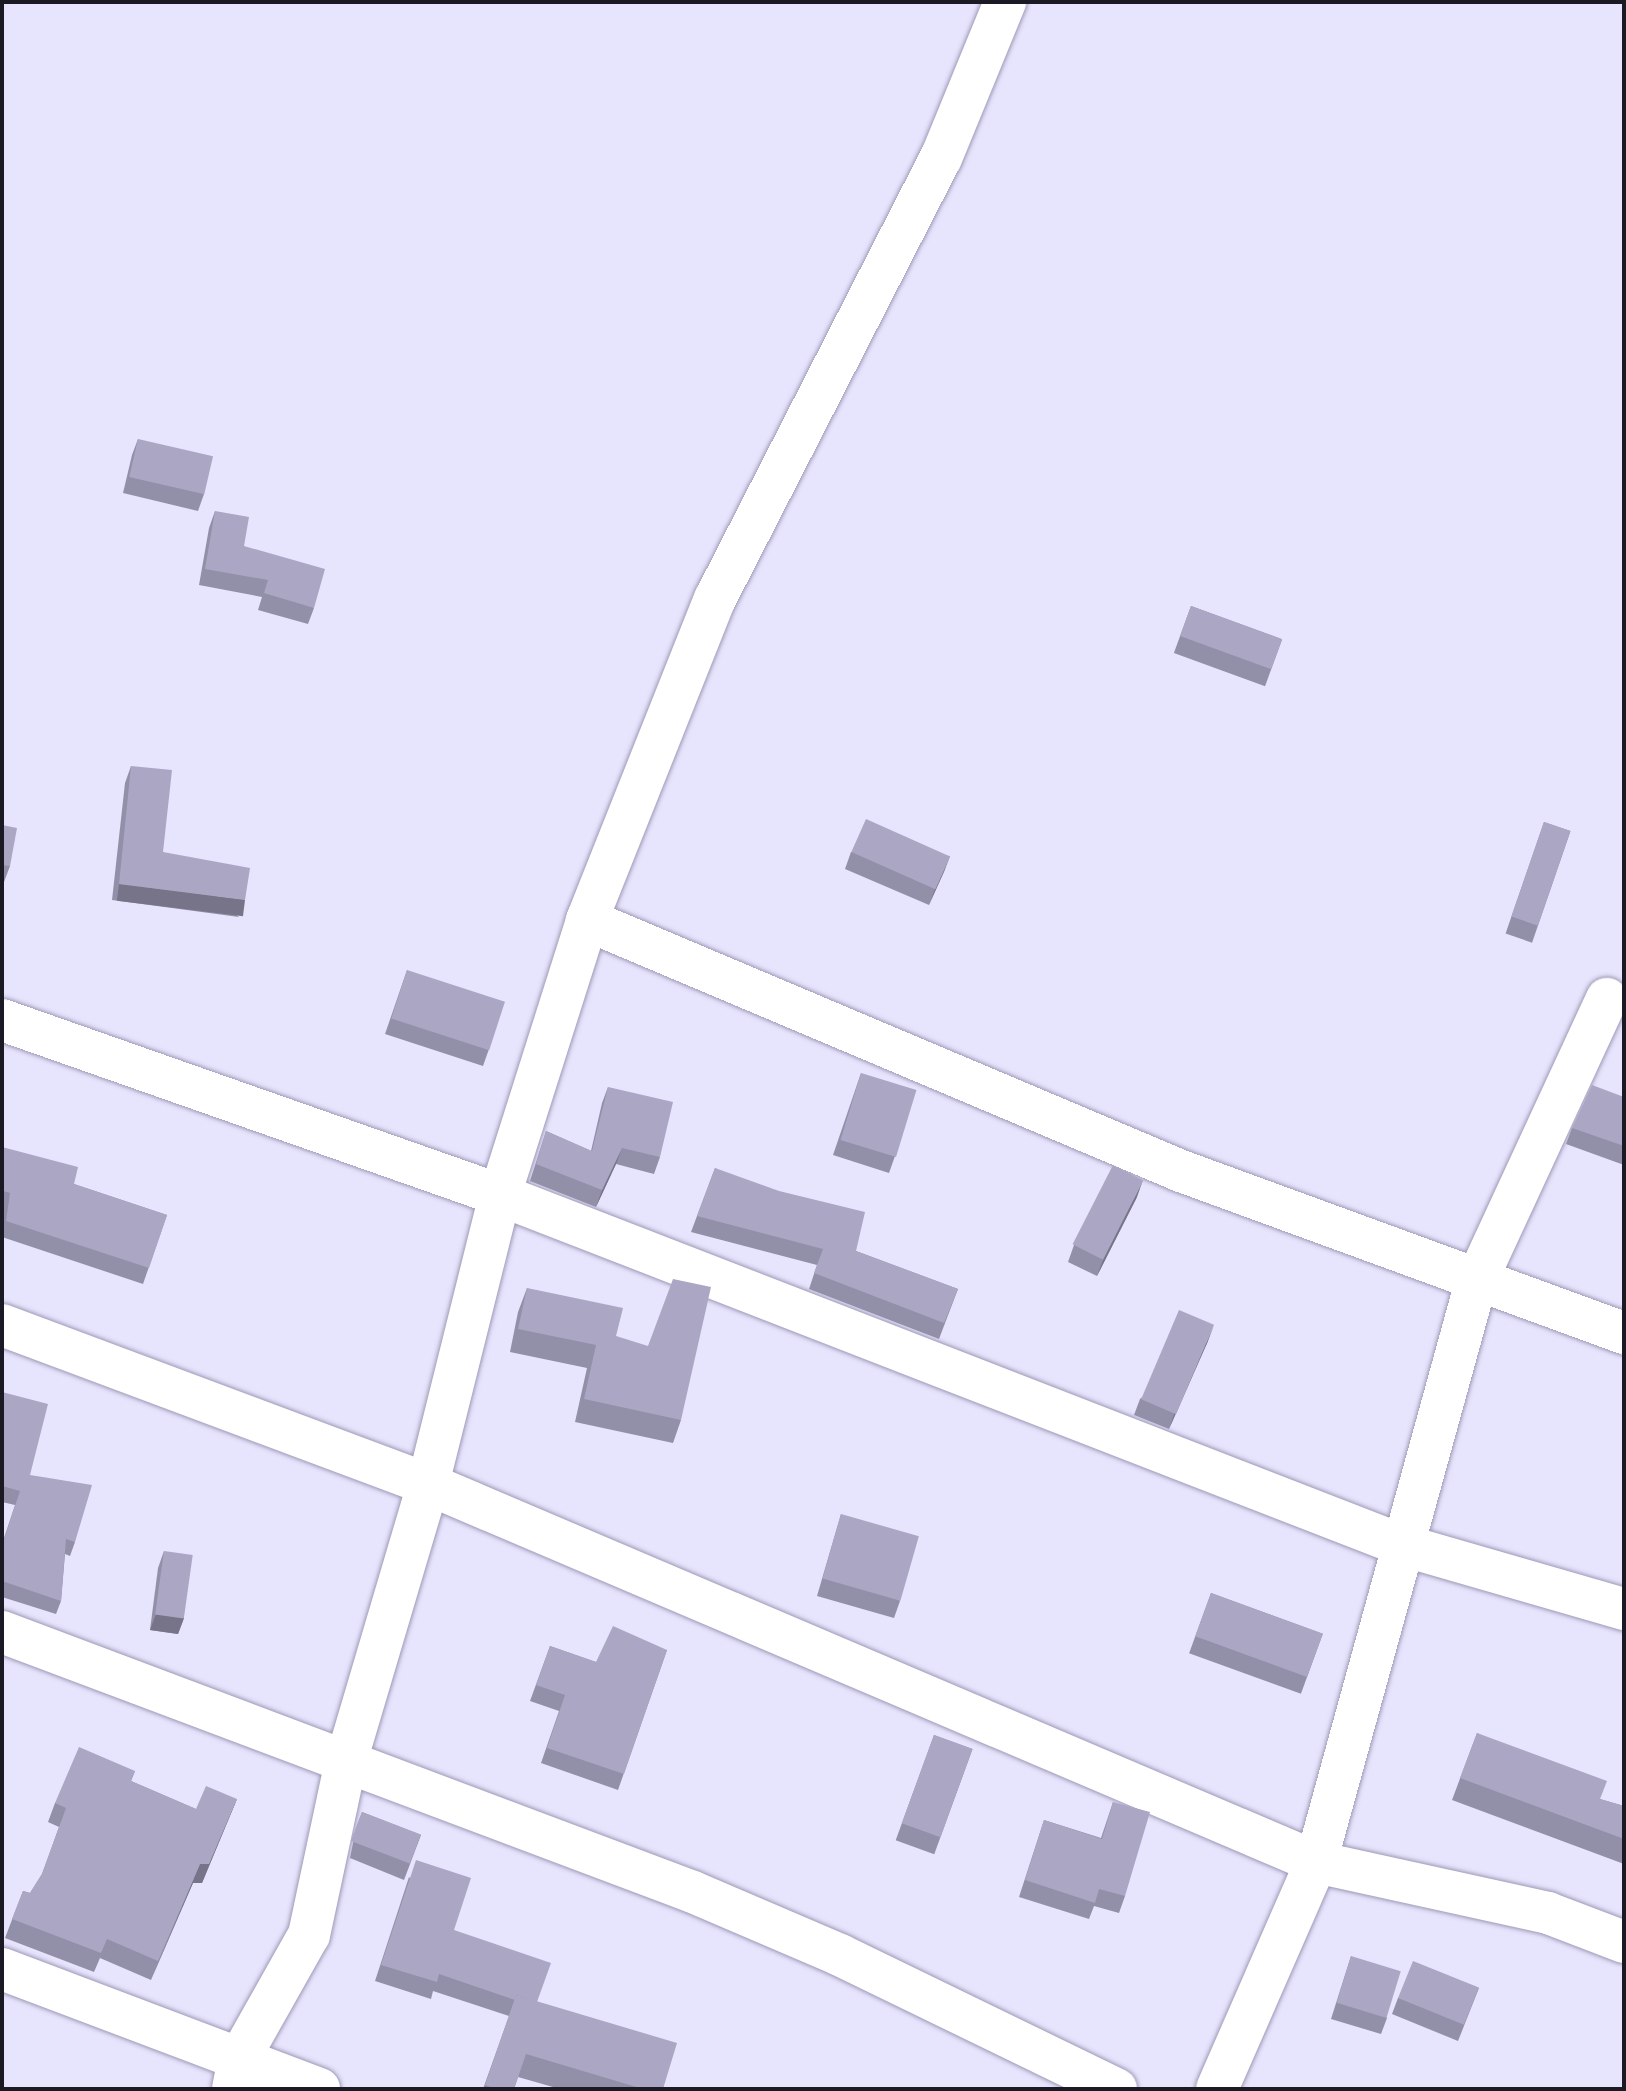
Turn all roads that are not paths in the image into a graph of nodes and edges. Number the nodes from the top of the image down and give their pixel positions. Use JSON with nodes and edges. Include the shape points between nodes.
{"nodes":[{"id":1,"x":1005,"y":2,"type":"edge"},
{"id":2,"x":587,"y":920,"type":"junction"},
{"id":3,"x":1607,"y":999,"type":"dead end"},
{"id":4,"x":2,"y":1020,"type":"edge"},
{"id":5,"x":500,"y":1195,"type":"junction"},
{"id":6,"x":1476,"y":1282,"type":"junction"},
{"id":7,"x":2,"y":1325,"type":"edge"},
{"id":8,"x":1624,"y":1333,"type":"edge"},
{"id":9,"x":428,"y":1484,"type":"junction"},
{"id":10,"x":1402,"y":1545,"type":"junction"},
{"id":11,"x":1624,"y":1609,"type":"edge"},
{"id":12,"x":2,"y":1632,"type":"edge"},
{"id":13,"x":345,"y":1765,"type":"junction"},
{"id":14,"x":1316,"y":1862,"type":"junction"},
{"id":15,"x":1624,"y":1942,"type":"edge"},
{"id":16,"x":2,"y":1969,"type":"edge"},
{"id":17,"x":236,"y":2074,"type":"edge"},
{"id":18,"x":319,"y":2089,"type":"edge"},
{"id":19,"x":1116,"y":2089,"type":"edge"},
{"id":20,"x":1217,"y":2089,"type":"edge"}],
"edges":[{"from":1,"to":2,"type":"street","via":[[941,158],[715,599]]},
{"from":2,"to":5,"type":"street"},
{"from":2,"to":6,"type":"street","via":[[1181,1171]]},
{"from":3,"to":6,"type":"street"},
{"from":4,"to":5,"type":"street"},
{"from":5,"to":9,"type":"street"},
{"from":5,"to":10,"type":"street"},
{"from":6,"to":8,"type":"street"},
{"from":6,"to":10,"type":"street"},
{"from":7,"to":9,"type":"street"},
{"from":9,"to":13,"type":"street"},
{"from":9,"to":14,"type":"street"},
{"from":10,"to":11,"type":"street"},
{"from":10,"to":14,"type":"street"},
{"from":12,"to":13,"type":"street"},
{"from":13,"to":17,"type":"street","via":[[309,1935]]},
{"from":13,"to":19,"type":"street","via":[[693,1892],[840,1955]]},
{"from":14,"to":15,"type":"street","via":[[1548,1913]]},
{"from":14,"to":20,"type":"street"},
{"from":16,"to":17,"type":"street"},
{"from":17,"to":18,"type":"street"}]}
